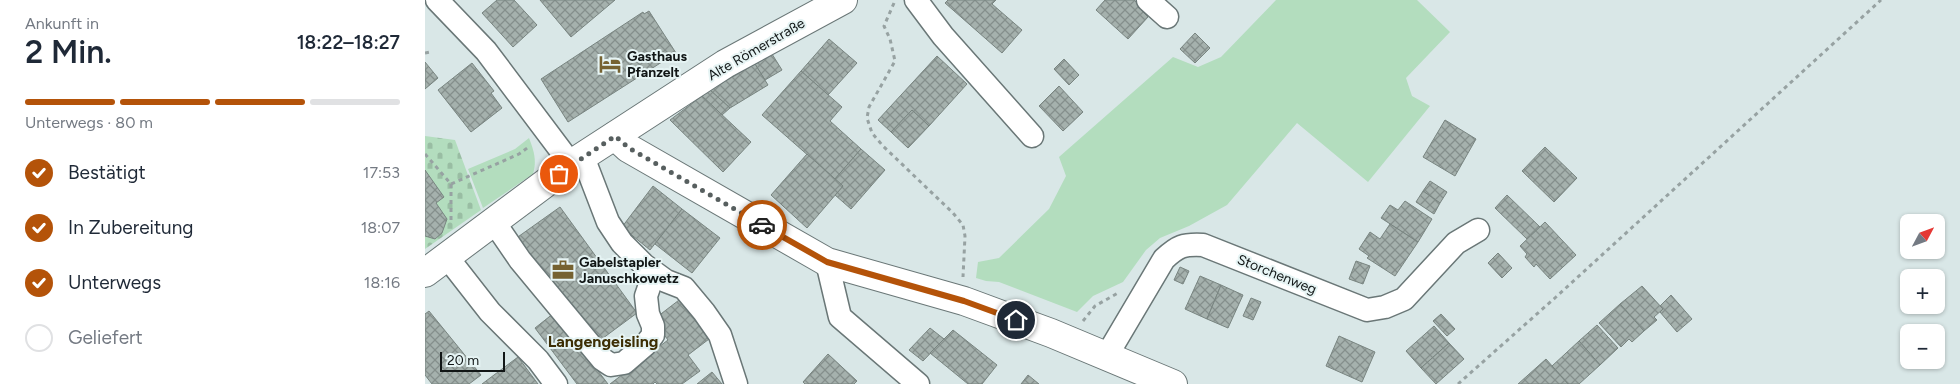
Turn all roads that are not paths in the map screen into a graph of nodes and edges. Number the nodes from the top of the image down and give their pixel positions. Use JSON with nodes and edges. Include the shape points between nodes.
{"nodes":[{"id":1,"x":437,"y":0,"type":"edge"},
{"id":2,"x":843,"y":0,"type":"edge"},
{"id":3,"x":916,"y":0,"type":"edge"},
{"id":4,"x":1148,"y":0,"type":"edge"},
{"id":5,"x":1167,"y":17,"type":"dead end"},
{"id":6,"x":615,"y":136,"type":"junction"},
{"id":7,"x":1032,"y":136,"type":"dead end"},
{"id":8,"x":577,"y":161,"type":"junction"},
{"id":9,"x":494,"y":222,"type":"junction"},
{"id":10,"x":1478,"y":230,"type":"dead end"},
{"id":11,"x":447,"y":244,"type":"junction"},
{"id":12,"x":827,"y":262,"type":"junction"},
{"id":13,"x":655,"y":272,"type":"junction"},
{"id":14,"x":425,"y":273,"type":"edge"},
{"id":15,"x":1106,"y":357,"type":"junction"},
{"id":16,"x":556,"y":384,"type":"edge"},
{"id":17,"x":736,"y":384,"type":"edge"},
{"id":18,"x":918,"y":384,"type":"edge"},
{"id":19,"x":1173,"y":384,"type":"edge"}],
"edges":[{"from":1,"to":8,"type":"street","via":[[486,51]]},
{"from":2,"to":6,"type":"main road","name":"Alte Römerstraße","via":[[725,64]]},
{"from":3,"to":7,"type":"street","via":[[943,36]]},
{"from":4,"to":5,"type":"street"},
{"from":6,"to":8,"type":"main road","name":"Alte Römerstraße"},
{"from":6,"to":12,"type":"main road","via":[[629,148]]},
{"from":8,"to":9,"type":"main road","name":"Alte Römerstraße"},
{"from":8,"to":13,"type":"street","via":[[622,243]]},
{"from":9,"to":11,"type":"main road","name":"Alte Römerstraße"},
{"from":9,"to":13,"type":"street","via":[[531,274],[602,359],[611,365],[624,363],[653,335],[646,296]]},
{"from":10,"to":15,"type":"street","name":"Storchenweg","via":[[1456,243],[1404,299],[1385,308],[1367,310],[1203,245],[1187,244],[1176,248],[1165,259]]},
{"from":11,"to":14,"type":"main road","name":"Alte Römerstraße"},
{"from":11,"to":16,"type":"street","via":[[490,312],[538,360]]},
{"from":12,"to":15,"type":"main road","via":[[964,301]]},
{"from":12,"to":18,"type":"street","via":[[840,317]]},
{"from":13,"to":17,"type":"street","via":[[684,288],[704,312],[720,335]]},
{"from":15,"to":19,"type":"main road"}]}
